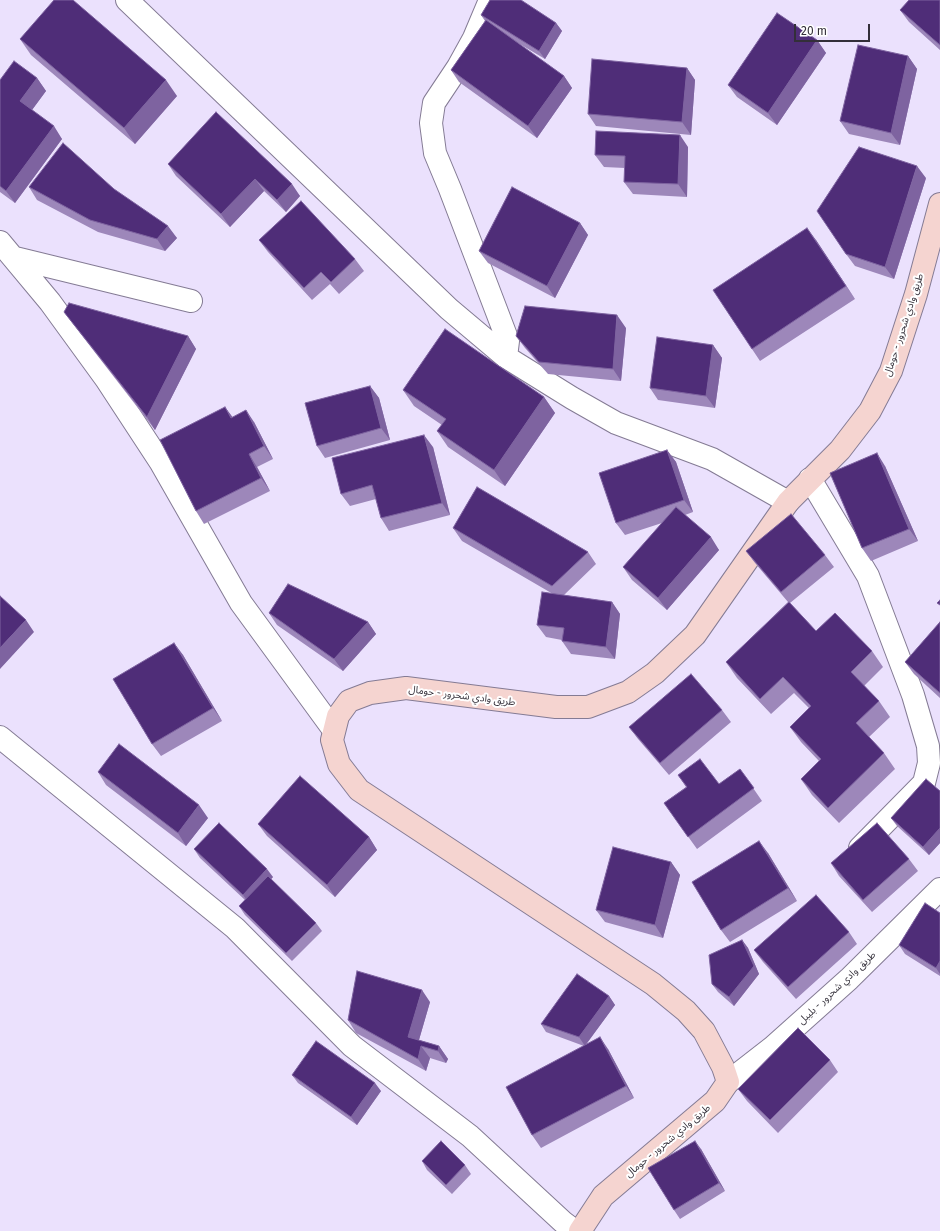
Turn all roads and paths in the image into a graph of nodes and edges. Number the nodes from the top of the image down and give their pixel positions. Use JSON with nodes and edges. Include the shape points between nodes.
{"nodes":[{"id":1,"x":127,"y":0,"type":"edge"},
{"id":2,"x":490,"y":0,"type":"edge"},
{"id":3,"x":940,"y":204,"type":"edge"},
{"id":4,"x":934,"y":244,"type":"edge"},
{"id":5,"x":7,"y":250,"type":"edge"},
{"id":6,"x":191,"y":301,"type":"dead end"},
{"id":7,"x":506,"y":357,"type":"junction"},
{"id":8,"x":810,"y":479,"type":"junction"},
{"id":9,"x":788,"y":502,"type":"junction"},
{"id":10,"x":333,"y":730,"type":"junction"},
{"id":11,"x":0,"y":737,"type":"edge"},
{"id":12,"x":847,"y":861,"type":"edge"},
{"id":13,"x":940,"y":889,"type":"edge"},
{"id":14,"x":728,"y":1082,"type":"junction"},
{"id":15,"x":569,"y":1229,"type":"edge"}],
"edges":[{"from":1,"to":7,"type":"street","via":[[449,309]]},
{"from":2,"to":7,"type":"street","via":[[471,44],[434,103],[431,123],[435,154],[508,341]]},
{"from":3,"to":4,"type":"main road","name":"طريق وادي شحرور - حومال"},
{"from":4,"to":8,"type":"main road","name":"طريق وادي شحرور - حومال","via":[[891,372],[870,411],[840,450]]},
{"from":5,"to":6,"type":"street"},
{"from":5,"to":10,"type":"street","via":[[50,302],[106,379],[162,463],[240,603]]},
{"from":7,"to":9,"type":"street","via":[[616,423],[712,459]]},
{"from":8,"to":9,"type":"main road","name":"طريق وادي شحرور - حومال"},
{"from":8,"to":12,"type":"street","via":[[868,576],[913,695],[928,746],[924,783]]},
{"from":9,"to":10,"type":"main road","name":"طريق وادي شحرور - حومال","via":[[695,635],[655,673],[628,692],[588,707],[556,707],[406,688],[370,693],[349,701],[338,716]]},
{"from":10,"to":14,"type":"main road","name":"طريق وادي شحرور - حومال","via":[[332,740],[339,764],[359,790],[653,984],[686,1010],[704,1031]]},
{"from":11,"to":15,"type":"street","via":[[235,928],[352,1046],[470,1136]]},
{"from":13,"to":14,"type":"street","name":"طريق وادي شحرور - بليبل","via":[[849,979],[773,1047]]},
{"from":14,"to":15,"type":"main road","name":"طريق وادي شحرور - حومال","via":[[715,1101],[700,1116],[603,1196]]}]}
